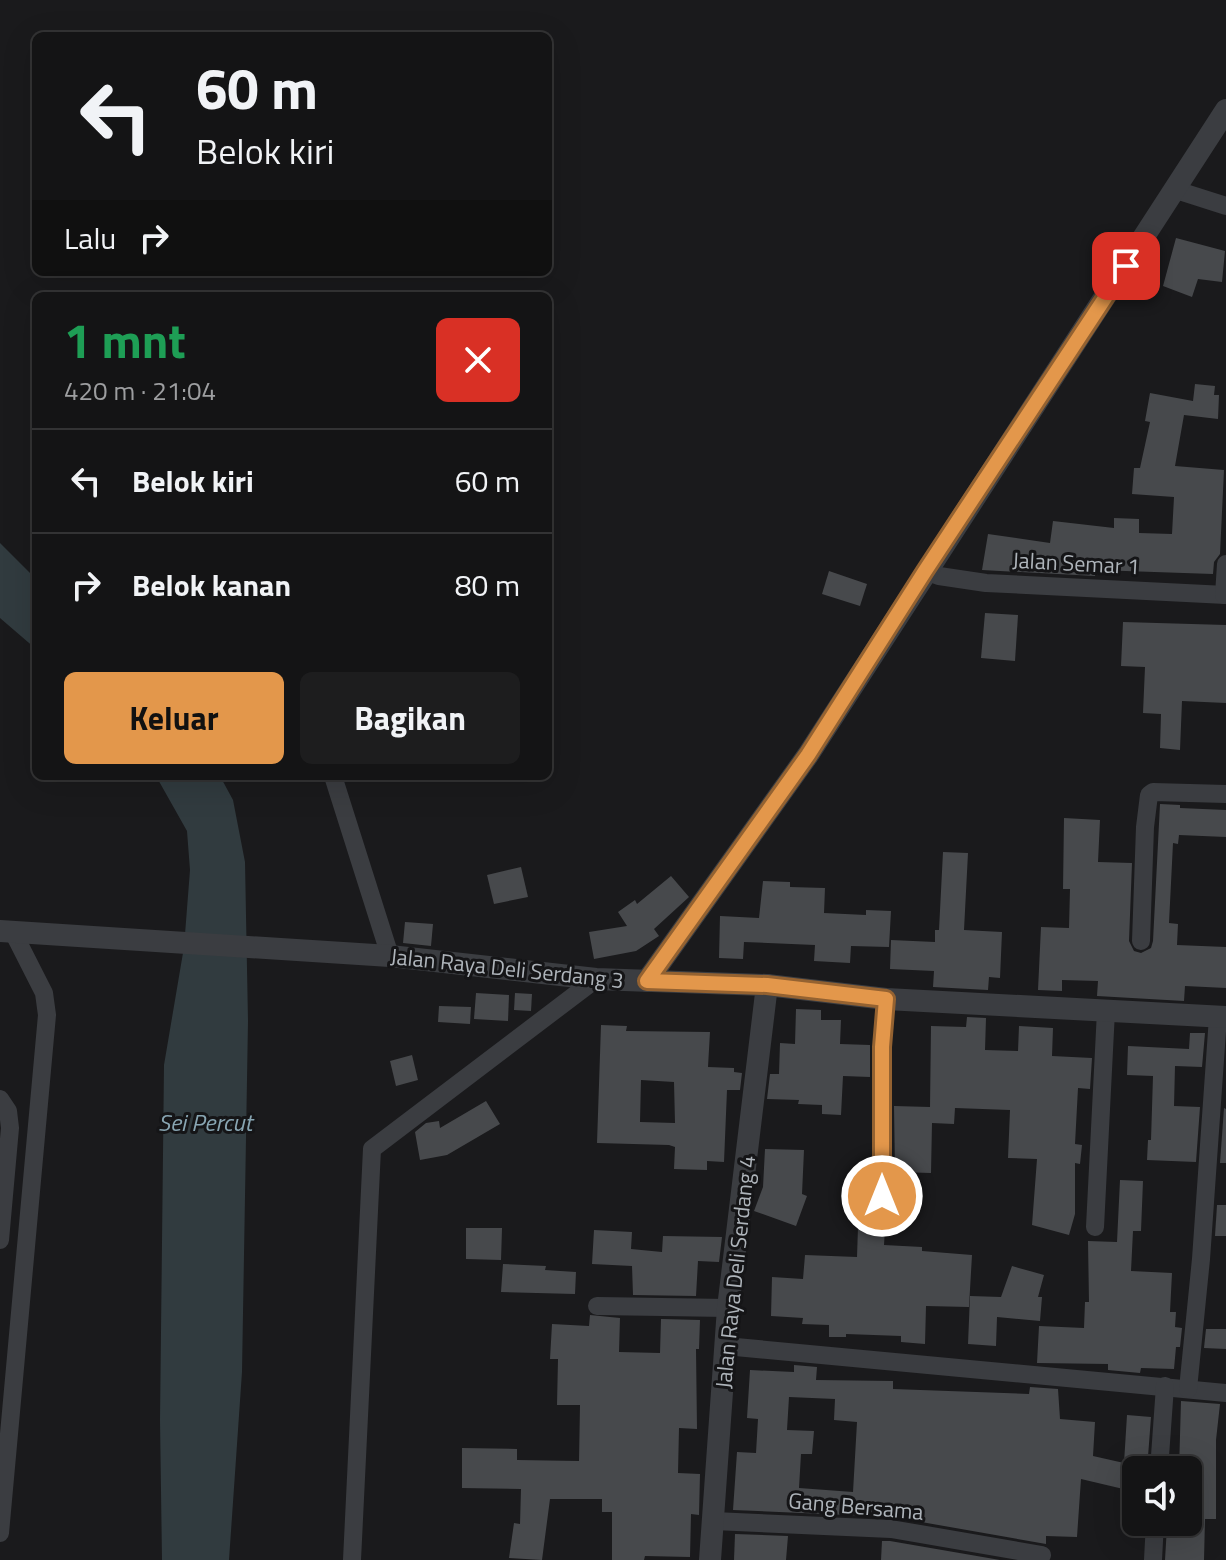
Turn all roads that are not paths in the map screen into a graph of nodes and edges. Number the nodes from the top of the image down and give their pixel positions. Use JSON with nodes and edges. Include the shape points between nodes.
{"nodes":[{"id":1,"x":1226,"y":110,"type":"edge"},
{"id":2,"x":1179,"y":191,"type":"junction"},
{"id":3,"x":1217,"y":204,"type":"edge"},
{"id":4,"x":1226,"y":564,"type":"edge"},
{"id":5,"x":932,"y":573,"type":"junction"},
{"id":6,"x":1225,"y":595,"type":"edge"},
{"id":7,"x":334,"y":780,"type":"edge"},
{"id":8,"x":1226,"y":794,"type":"edge"},
{"id":9,"x":13,"y":932,"type":"edge"},
{"id":10,"x":1141,"y":941,"type":"dead end"},
{"id":11,"x":390,"y":956,"type":"junction"},
{"id":12,"x":596,"y":979,"type":"junction"},
{"id":13,"x":647,"y":981,"type":"junction"},
{"id":14,"x":767,"y":985,"type":"junction"},
{"id":15,"x":886,"y":999,"type":"junction"},
{"id":16,"x":1106,"y":1011,"type":"junction"},
{"id":17,"x":1222,"y":1017,"type":"edge"},
{"id":18,"x":0,"y":1099,"type":"edge"},
{"id":19,"x":882,"y":1196,"type":"dead end"},
{"id":20,"x":1095,"y":1227,"type":"dead end"},
{"id":21,"x":0,"y":1240,"type":"edge"},
{"id":22,"x":597,"y":1306,"type":"dead end"},
{"id":23,"x":728,"y":1308,"type":"junction"},
{"id":24,"x":725,"y":1346,"type":"junction"},
{"id":25,"x":1165,"y":1386,"type":"junction"},
{"id":26,"x":1188,"y":1389,"type":"junction"},
{"id":27,"x":1226,"y":1393,"type":"edge"},
{"id":28,"x":1160,"y":1456,"type":"edge"},
{"id":29,"x":714,"y":1521,"type":"junction"},
{"id":30,"x":0,"y":1533,"type":"edge"},
{"id":31,"x":1154,"y":1536,"type":"edge"},
{"id":32,"x":991,"y":1553,"type":"edge"},
{"id":33,"x":1042,"y":1555,"type":"dead end"},
{"id":34,"x":352,"y":1560,"type":"edge"},
{"id":35,"x":710,"y":1560,"type":"edge"},
{"id":36,"x":1153,"y":1560,"type":"edge"}],
"edges":[{"from":1,"to":2,"type":"street"},
{"from":2,"to":3,"type":"street"},
{"from":2,"to":5,"type":"street"},
{"from":4,"to":6,"type":"street"},
{"from":5,"to":6,"type":"street","name":"Jalan Semar 1","via":[[986,583]]},
{"from":5,"to":13,"type":"street"},
{"from":7,"to":11,"type":"street"},
{"from":8,"to":10,"type":"street","via":[[1149,795]]},
{"from":9,"to":11,"type":"street","name":"Jalan Raya Deli Serdang 3"},
{"from":9,"to":30,"type":"street","via":[[44,993],[47,1015]]},
{"from":11,"to":12,"type":"street","name":"Jalan Raya Deli Serdang 3"},
{"from":12,"to":13,"type":"street","name":"Jalan Raya Deli Serdang 3"},
{"from":12,"to":34,"type":"street","via":[[372,1149]]},
{"from":13,"to":14,"type":"street","name":"Jalan Raya Deli Serdang 3"},
{"from":14,"to":15,"type":"street","name":"Jalan Raya Deli Serdang 3"},
{"from":14,"to":23,"type":"street","name":"Jalan Raya Deli Serdang 4"},
{"from":15,"to":16,"type":"street","name":"Jalan Raya Deli Serdang 3"},
{"from":15,"to":19,"type":"street"},
{"from":16,"to":17,"type":"street","name":"Jalan Raya Deli Serdang 3"},
{"from":16,"to":20,"type":"street"},
{"from":17,"to":26,"type":"street"},
{"from":18,"to":21,"type":"street","via":[[10,1128]]},
{"from":22,"to":23,"type":"street"},
{"from":23,"to":24,"type":"street","name":"Jalan Raya Deli Serdang 4"},
{"from":24,"to":25,"type":"street"},
{"from":24,"to":29,"type":"street","name":"Jalan Raya Deli Serdang 4"},
{"from":25,"to":26,"type":"street"},
{"from":25,"to":28,"type":"street"},
{"from":26,"to":27,"type":"street"},
{"from":29,"to":32,"type":"street","name":"Gang Bersama","via":[[891,1529]]},
{"from":29,"to":35,"type":"street","name":"Jalan Raya Deli Serdang 4"},
{"from":31,"to":36,"type":"street"},
{"from":32,"to":33,"type":"street","name":"Gang Bersama"}]}
